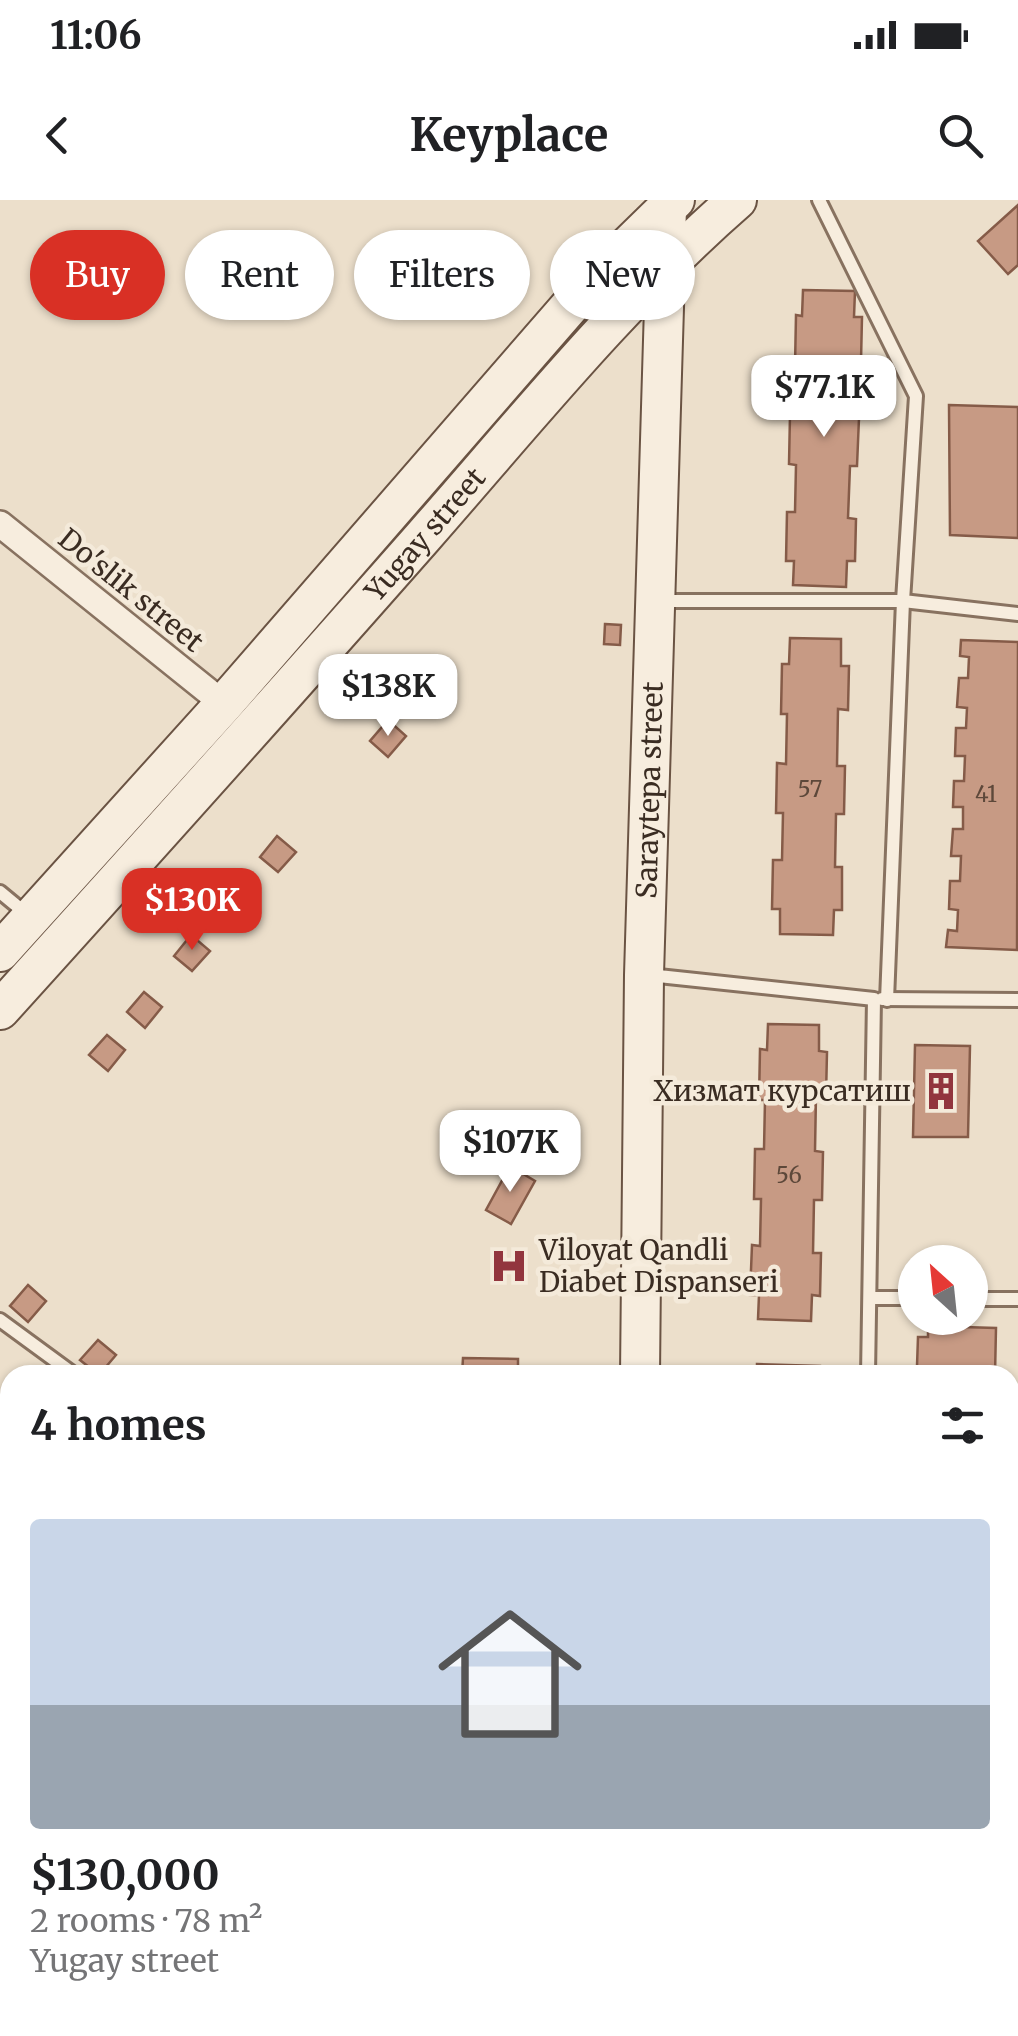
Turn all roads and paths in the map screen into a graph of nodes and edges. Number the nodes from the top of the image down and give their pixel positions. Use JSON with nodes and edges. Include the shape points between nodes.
{"nodes":[{"id":1,"x":737,"y":200,"type":"edge"},
{"id":2,"x":818,"y":200,"type":"edge"},
{"id":3,"x":671,"y":204,"type":"edge"},
{"id":4,"x":669,"y":230,"type":"edge"},
{"id":5,"x":695,"y":237,"type":"edge"},
{"id":6,"x":616,"y":320,"type":"edge"},
{"id":7,"x":663,"y":320,"type":"edge"},
{"id":8,"x":0,"y":524,"type":"edge"},
{"id":9,"x":654,"y":601,"type":"junction"},
{"id":10,"x":903,"y":602,"type":"junction"},
{"id":11,"x":1018,"y":614,"type":"edge"},
{"id":12,"x":224,"y":704,"type":"junction"},
{"id":13,"x":0,"y":892,"type":"edge"},
{"id":14,"x":30,"y":918,"type":"junction"},
{"id":15,"x":0,"y":952,"type":"edge"},
{"id":16,"x":644,"y":975,"type":"junction"},
{"id":17,"x":881,"y":999,"type":"junction"},
{"id":18,"x":1018,"y":1000,"type":"edge"},
{"id":19,"x":0,"y":1010,"type":"edge"},
{"id":20,"x":870,"y":1298,"type":"junction"},
{"id":21,"x":898,"y":1298,"type":"edge"},
{"id":22,"x":988,"y":1299,"type":"edge"},
{"id":23,"x":1018,"y":1299,"type":"edge"},
{"id":24,"x":0,"y":1320,"type":"edge"},
{"id":25,"x":62,"y":1365,"type":"edge"},
{"id":26,"x":640,"y":1365,"type":"edge"},
{"id":27,"x":868,"y":1365,"type":"edge"}],
"edges":[{"from":1,"to":5,"type":"main road","name":"Yugay street"},
{"from":2,"to":10,"type":"lane","via":[[916,396]]},
{"from":3,"to":4,"type":"main road","name":"Saraytepa street"},
{"from":3,"to":12,"type":"main road","name":"Yugay street","via":[[590,283]]},
{"from":6,"to":19,"type":"main road","name":"Yugay street"},
{"from":7,"to":9,"type":"main road","name":"Saraytepa street"},
{"from":8,"to":12,"type":"street","name":"Do'slik street"},
{"from":9,"to":10,"type":"lane"},
{"from":9,"to":16,"type":"main road","name":"Saraytepa street"},
{"from":10,"to":11,"type":"lane"},
{"from":10,"to":17,"type":"lane"},
{"from":12,"to":14,"type":"main road","name":"Yugay street"},
{"from":13,"to":14,"type":"lane"},
{"from":14,"to":15,"type":"main road","name":"Yugay street"},
{"from":16,"to":17,"type":"lane"},
{"from":16,"to":26,"type":"main road","name":"Saraytepa street"},
{"from":17,"to":18,"type":"lane"},
{"from":17,"to":20,"type":"lane"},
{"from":20,"to":21,"type":"lane"},
{"from":20,"to":27,"type":"lane"},
{"from":22,"to":23,"type":"lane"},
{"from":24,"to":25,"type":"lane"}]}
